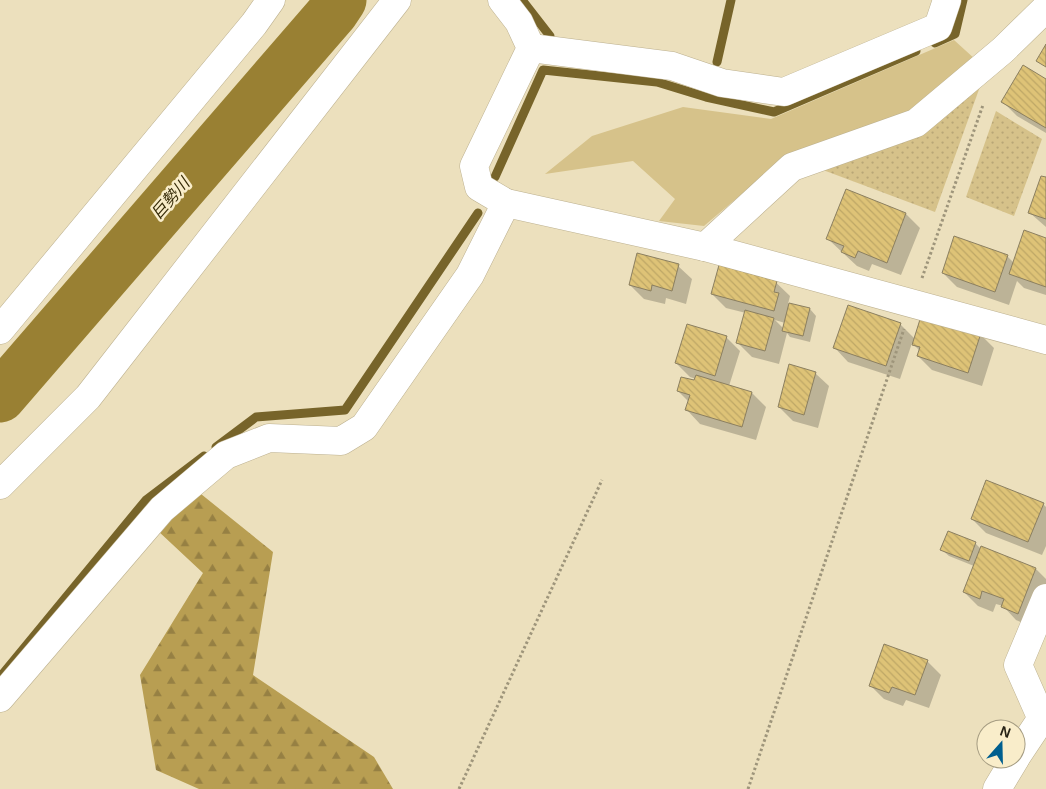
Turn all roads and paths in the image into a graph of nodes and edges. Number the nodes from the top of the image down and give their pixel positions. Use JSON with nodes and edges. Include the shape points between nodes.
{"nodes":[{"id":1,"x":271,"y":0,"type":"edge"},
{"id":2,"x":397,"y":0,"type":"edge"},
{"id":3,"x":502,"y":0,"type":"edge"},
{"id":4,"x":946,"y":0,"type":"edge"},
{"id":5,"x":1046,"y":8,"type":"edge"},
{"id":6,"x":531,"y":48,"type":"junction"},
{"id":7,"x":986,"y":97,"type":"dead end"},
{"id":8,"x":506,"y":203,"type":"junction"},
{"id":9,"x":705,"y":247,"type":"junction"},
{"id":10,"x":912,"y":304,"type":"junction"},
{"id":11,"x":0,"y":330,"type":"edge"},
{"id":12,"x":1046,"y":340,"type":"edge"},
{"id":13,"x":602,"y":480,"type":"dead end"},
{"id":14,"x":0,"y":485,"type":"edge"},
{"id":15,"x":1046,"y":598,"type":"edge"},
{"id":16,"x":0,"y":698,"type":"edge"},
{"id":17,"x":1044,"y":715,"type":"edge"},
{"id":18,"x":1026,"y":742,"type":"edge"},
{"id":19,"x":1009,"y":769,"type":"edge"},
{"id":20,"x":459,"y":789,"type":"edge"},
{"id":21,"x":748,"y":789,"type":"edge"},
{"id":22,"x":997,"y":789,"type":"edge"}],
"edges":[{"from":1,"to":11,"type":"street"},
{"from":2,"to":14,"type":"street","via":[[88,397]]},
{"from":3,"to":6,"type":"street","via":[[519,22]]},
{"from":4,"to":6,"type":"street","via":[[938,27],[784,92],[722,83],[672,66]]},
{"from":5,"to":9,"type":"street","via":[[1003,50],[916,124],[792,167]]},
{"from":6,"to":8,"type":"street","via":[[474,166],[479,187]]},
{"from":7,"to":10,"type":"path"},
{"from":8,"to":9,"type":"street"},
{"from":8,"to":16,"type":"street","via":[[470,275],[364,427],[341,441],[269,438],[226,455],[162,509]]},
{"from":9,"to":10,"type":"street"},
{"from":10,"to":12,"type":"street"},
{"from":10,"to":21,"type":"path"},
{"from":13,"to":20,"type":"path"},
{"from":15,"to":17,"type":"street","via":[[1018,666]]},
{"from":17,"to":18,"type":"street"},
{"from":19,"to":22,"type":"street"}]}
